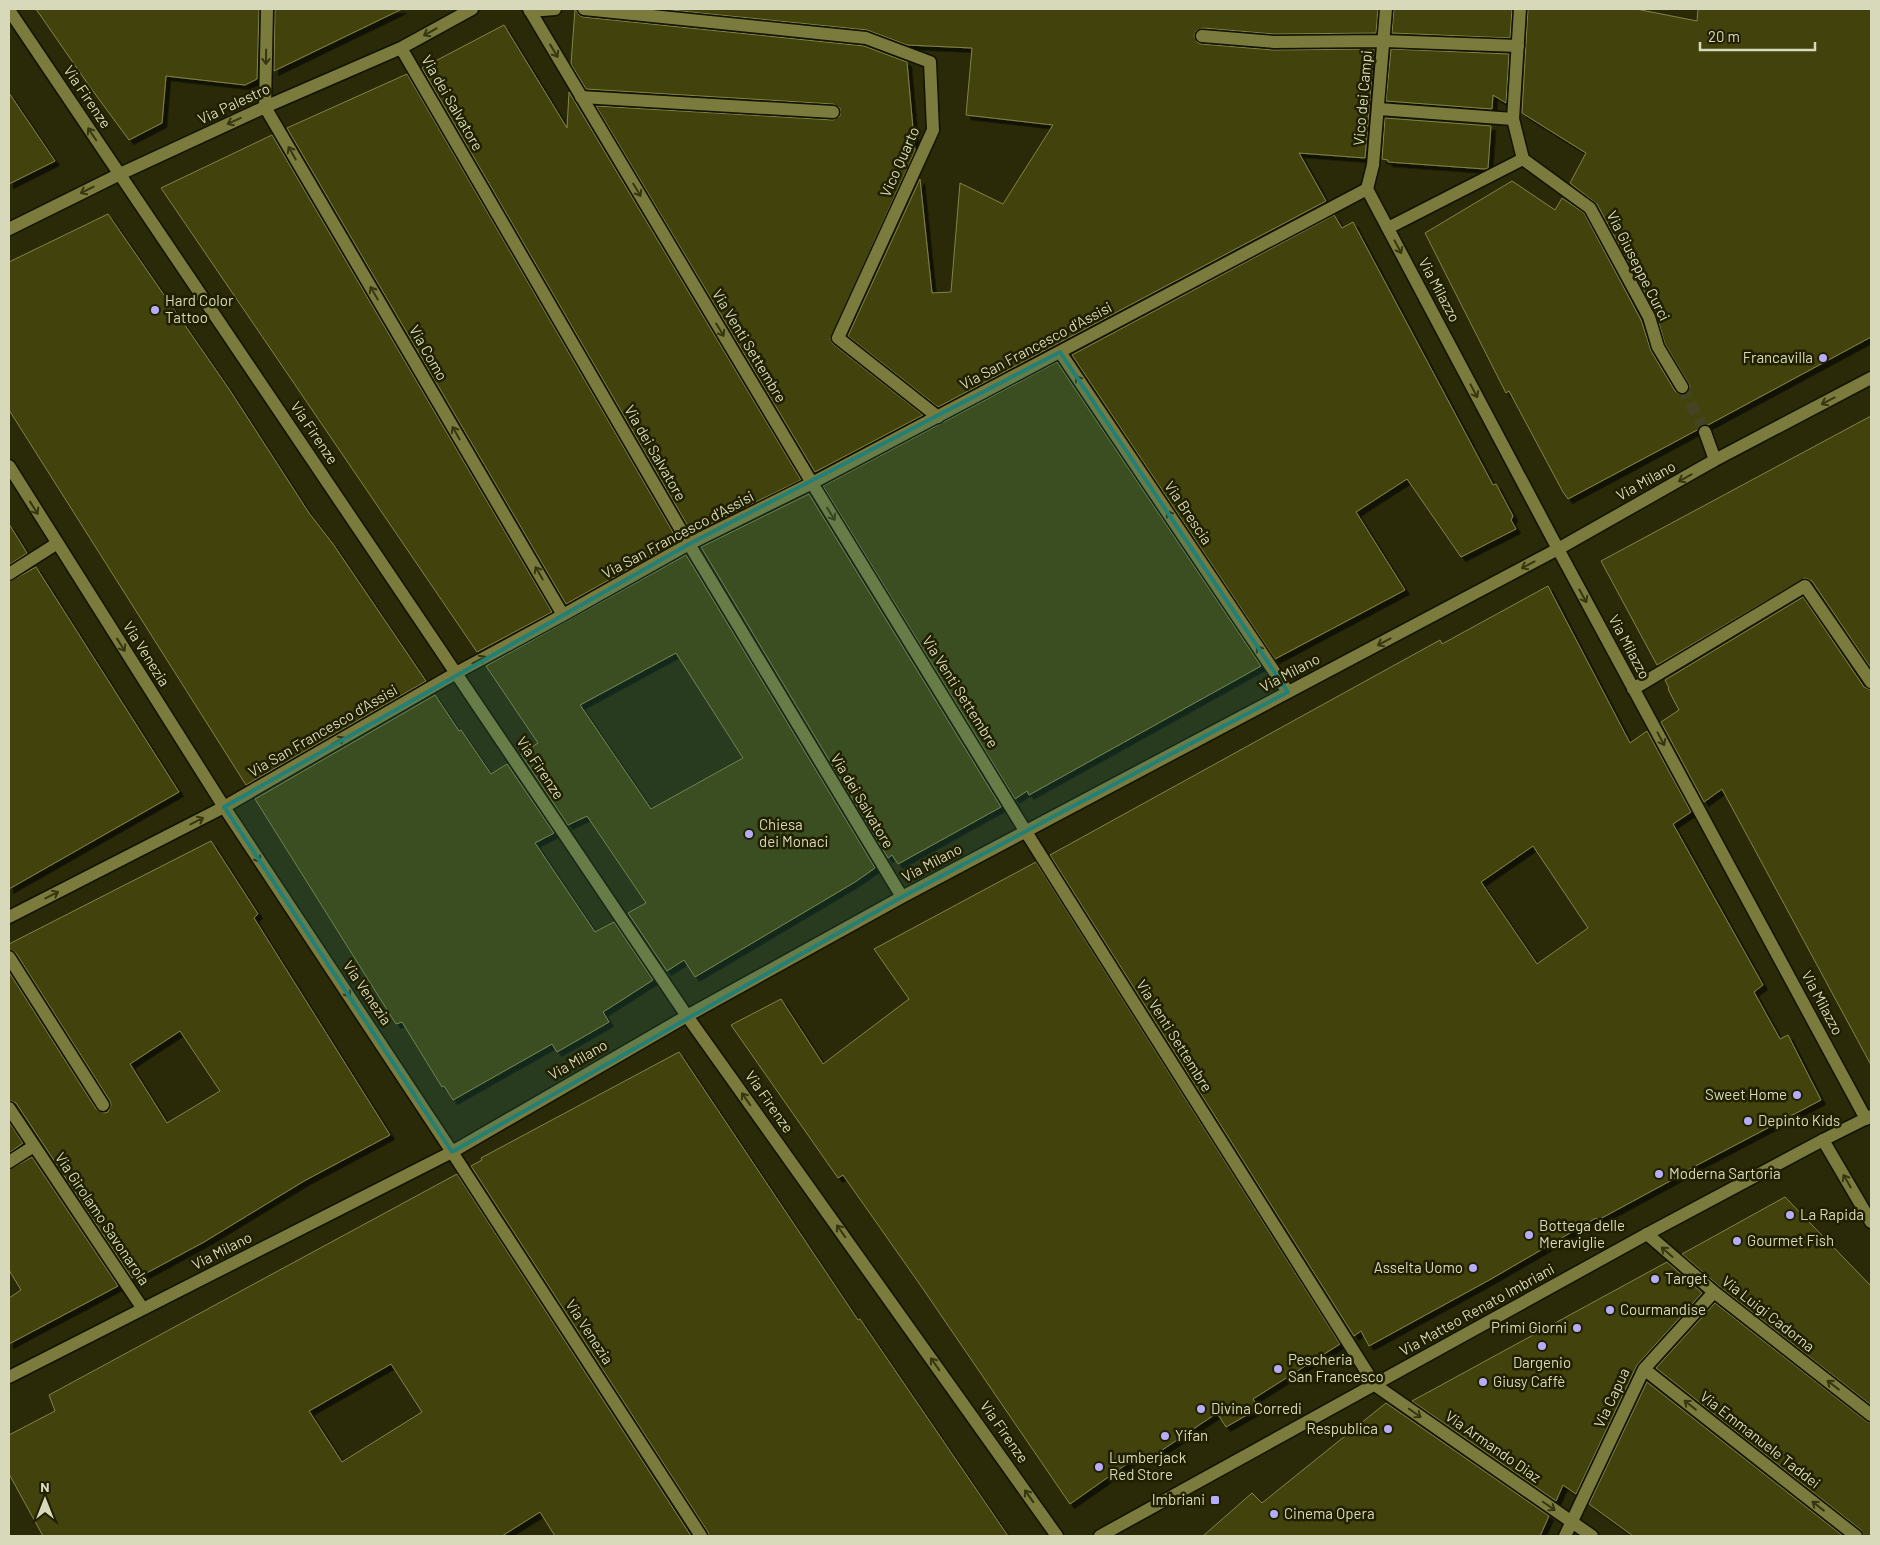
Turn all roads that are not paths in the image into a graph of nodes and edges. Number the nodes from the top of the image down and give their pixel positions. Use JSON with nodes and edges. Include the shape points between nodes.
{"nodes":[{"id":1,"x":267,"y":9,"type":"edge"},
{"id":2,"x":472,"y":9,"type":"edge"},
{"id":3,"x":555,"y":9,"type":"edge"},
{"id":4,"x":584,"y":9,"type":"edge"},
{"id":5,"x":1386,"y":9,"type":"edge"},
{"id":6,"x":1520,"y":9,"type":"edge"},
{"id":7,"x":9,"y":10,"type":"edge"},
{"id":8,"x":529,"y":10,"type":"edge"},
{"id":9,"x":1202,"y":36,"type":"dead end"},
{"id":10,"x":1384,"y":41,"type":"junction"},
{"id":11,"x":1518,"y":46,"type":"junction"},
{"id":12,"x":401,"y":48,"type":"junction"},
{"id":13,"x":581,"y":97,"type":"junction"},
{"id":14,"x":265,"y":107,"type":"junction"},
{"id":15,"x":1378,"y":109,"type":"junction"},
{"id":16,"x":833,"y":112,"type":"dead end"},
{"id":17,"x":1514,"y":119,"type":"junction"},
{"id":18,"x":1523,"y":159,"type":"junction"},
{"id":19,"x":120,"y":174,"type":"junction"},
{"id":20,"x":1367,"y":189,"type":"junction"},
{"id":21,"x":1388,"y":228,"type":"junction"},
{"id":22,"x":9,"y":230,"type":"edge"},
{"id":23,"x":1060,"y":352,"type":"junction"},
{"id":24,"x":1871,"y":378,"type":"edge"},
{"id":25,"x":1682,"y":387,"type":"tunnel mouth"},
{"id":26,"x":938,"y":417,"type":"junction"},
{"id":27,"x":1705,"y":432,"type":"tunnel mouth"},
{"id":28,"x":1715,"y":460,"type":"junction"},
{"id":29,"x":9,"y":466,"type":"edge"},
{"id":30,"x":812,"y":484,"type":"junction"},
{"id":31,"x":56,"y":544,"type":"junction"},
{"id":32,"x":689,"y":544,"type":"junction"},
{"id":33,"x":1558,"y":549,"type":"junction"},
{"id":34,"x":9,"y":574,"type":"edge"},
{"id":35,"x":563,"y":615,"type":"junction"},
{"id":36,"x":456,"y":673,"type":"junction"},
{"id":37,"x":1871,"y":682,"type":"edge"},
{"id":38,"x":1633,"y":689,"type":"junction"},
{"id":39,"x":1288,"y":692,"type":"junction"},
{"id":40,"x":224,"y":807,"type":"junction"},
{"id":41,"x":1026,"y":832,"type":"junction"},
{"id":42,"x":902,"y":897,"type":"junction"},
{"id":43,"x":9,"y":917,"type":"edge"},
{"id":44,"x":9,"y":957,"type":"edge"},
{"id":45,"x":687,"y":1016,"type":"junction"},
{"id":46,"x":103,"y":1105,"type":"dead end"},
{"id":47,"x":9,"y":1108,"type":"edge"},
{"id":48,"x":1868,"y":1117,"type":"edge"},
{"id":49,"x":1823,"y":1140,"type":"junction"},
{"id":50,"x":34,"y":1146,"type":"junction"},
{"id":51,"x":452,"y":1152,"type":"junction"},
{"id":52,"x":9,"y":1162,"type":"edge"},
{"id":53,"x":1871,"y":1222,"type":"edge"},
{"id":54,"x":1647,"y":1234,"type":"junction"},
{"id":55,"x":1714,"y":1292,"type":"junction"},
{"id":56,"x":143,"y":1309,"type":"junction"},
{"id":57,"x":1644,"y":1369,"type":"junction"},
{"id":58,"x":9,"y":1377,"type":"edge"},
{"id":59,"x":1375,"y":1385,"type":"junction"},
{"id":60,"x":1871,"y":1415,"type":"edge"},
{"id":61,"x":1572,"y":1521,"type":"junction"},
{"id":62,"x":701,"y":1536,"type":"edge"},
{"id":63,"x":1057,"y":1536,"type":"edge"},
{"id":64,"x":1100,"y":1536,"type":"edge"},
{"id":65,"x":1565,"y":1536,"type":"edge"},
{"id":66,"x":1592,"y":1536,"type":"edge"},
{"id":67,"x":1856,"y":1536,"type":"edge"}],
"edges":[{"from":1,"to":14,"type":"street","one_way":true},
{"from":2,"to":12,"type":"street","name":"Via Palestro","one_way":true},
{"from":3,"to":8,"type":"street"},
{"from":4,"to":26,"type":"street","name":"Vico Quarto","via":[[866,38],[930,62],[933,130],[838,338]]},
{"from":5,"to":10,"type":"street","name":"Vico dei Campi"},
{"from":6,"to":11,"type":"street"},
{"from":19,"to":7,"type":"street","name":"Via Firenze","one_way":true},
{"from":8,"to":13,"type":"street","name":"Via Venti Settembre","one_way":true},
{"from":9,"to":10,"type":"street","via":[[1274,42]]},
{"from":10,"to":11,"type":"street"},
{"from":10,"to":15,"type":"street","name":"Vico dei Campi"},
{"from":11,"to":17,"type":"street"},
{"from":12,"to":14,"type":"street","name":"Via Palestro"},
{"from":12,"to":32,"type":"street","name":"Via dei Salvatore"},
{"from":13,"to":16,"type":"street"},
{"from":13,"to":30,"type":"street","name":"Via Venti Settembre","one_way":true},
{"from":14,"to":19,"type":"street","name":"Via Palestro","one_way":true},
{"from":35,"to":14,"type":"street","name":"Via Como","one_way":true},
{"from":15,"to":17,"type":"street"},
{"from":15,"to":20,"type":"street","name":"Vico dei Campi","via":[[1373,165]]},
{"from":17,"to":18,"type":"street"},
{"from":18,"to":21,"type":"street"},
{"from":18,"to":25,"type":"street","name":"Via Giuseppe Curci","via":[[1590,208],[1649,317],[1658,347]]},
{"from":19,"to":22,"type":"street","name":"Via Palestro","one_way":true},
{"from":19,"to":36,"type":"street","name":"Via Firenze"},
{"from":20,"to":21,"type":"street","name":"Via Milazzo"},
{"from":20,"to":23,"type":"street","name":"Via San Francesco d'Assisi"},
{"from":21,"to":33,"type":"street","name":"Via Milazzo","one_way":true},
{"from":23,"to":26,"type":"street","name":"Via San Francesco d'Assisi"},
{"from":39,"to":23,"type":"street","name":"Via Brescia","one_way":true},
{"from":24,"to":28,"type":"street","name":"Via Milano","one_way":true},
{"from":26,"to":30,"type":"street","name":"Via San Francesco d'Assisi"},
{"from":27,"to":28,"type":"street"},
{"from":28,"to":33,"type":"street","name":"Via Milano","one_way":true},
{"from":29,"to":31,"type":"street","name":"Via Venezia","one_way":true},
{"from":30,"to":32,"type":"street","name":"Via San Francesco d'Assisi"},
{"from":30,"to":41,"type":"street","name":"Via Venti Settembre","one_way":true},
{"from":31,"to":34,"type":"street"},
{"from":31,"to":40,"type":"street","name":"Via Venezia","one_way":true},
{"from":32,"to":35,"type":"street","name":"Via San Francesco d'Assisi"},
{"from":32,"to":42,"type":"street","name":"Via dei Salvatore"},
{"from":33,"to":38,"type":"street","name":"Via Milazzo","one_way":true},
{"from":33,"to":39,"type":"street","name":"Via Milano","one_way":true},
{"from":36,"to":35,"type":"street","name":"Via San Francesco d'Assisi","one_way":true},
{"from":40,"to":36,"type":"street","name":"Via San Francesco d'Assisi","one_way":true},
{"from":36,"to":45,"type":"street","name":"Via Firenze"},
{"from":37,"to":38,"type":"street","via":[[1805,586]]},
{"from":38,"to":48,"type":"street","name":"Via Milazzo","one_way":true},
{"from":39,"to":41,"type":"street","name":"Via Milano"},
{"from":43,"to":40,"type":"street","name":"Via San Francesco d'Assisi","one_way":true},
{"from":40,"to":51,"type":"street","name":"Via Venezia","one_way":true},
{"from":41,"to":42,"type":"street","name":"Via Milano"},
{"from":41,"to":59,"type":"street","name":"Via Venti Settembre"},
{"from":42,"to":45,"type":"street","name":"Via Milano"},
{"from":44,"to":46,"type":"street"},
{"from":45,"to":51,"type":"street","name":"Via Milano"},
{"from":63,"to":45,"type":"street","name":"Via Firenze","one_way":true},
{"from":47,"to":50,"type":"street","name":"Via Girolamo Savonarola"},
{"from":48,"to":49,"type":"street","name":"Via Matteo Renato Imbriani"},
{"from":53,"to":49,"type":"street","one_way":true},
{"from":49,"to":54,"type":"street","name":"Via Matteo Renato Imbriani"},
{"from":50,"to":52,"type":"street","name":"Via Girolamo Savonarola"},
{"from":50,"to":56,"type":"street","name":"Via Girolamo Savonarola"},
{"from":51,"to":56,"type":"street","name":"Via Milano"},
{"from":51,"to":62,"type":"street","name":"Via Venezia"},
{"from":55,"to":54,"type":"street","name":"Via Luigi Cadorna","one_way":true},
{"from":54,"to":59,"type":"street","name":"Via Matteo Renato Imbriani"},
{"from":55,"to":57,"type":"street","name":"Via Capua"},
{"from":60,"to":55,"type":"street","name":"Via Luigi Cadorna","one_way":true},
{"from":56,"to":58,"type":"street","name":"Via Milano"},
{"from":57,"to":61,"type":"street","name":"Via Capua"},
{"from":67,"to":57,"type":"street","name":"Via Emmanuele Taddei","one_way":true},
{"from":59,"to":61,"type":"street","name":"Via Armando Diaz","one_way":true},
{"from":59,"to":64,"type":"street","name":"Via Matteo Renato Imbriani"},
{"from":61,"to":65,"type":"street","name":"Via Capua"},
{"from":61,"to":66,"type":"street","name":"Via Armando Diaz"}]}
